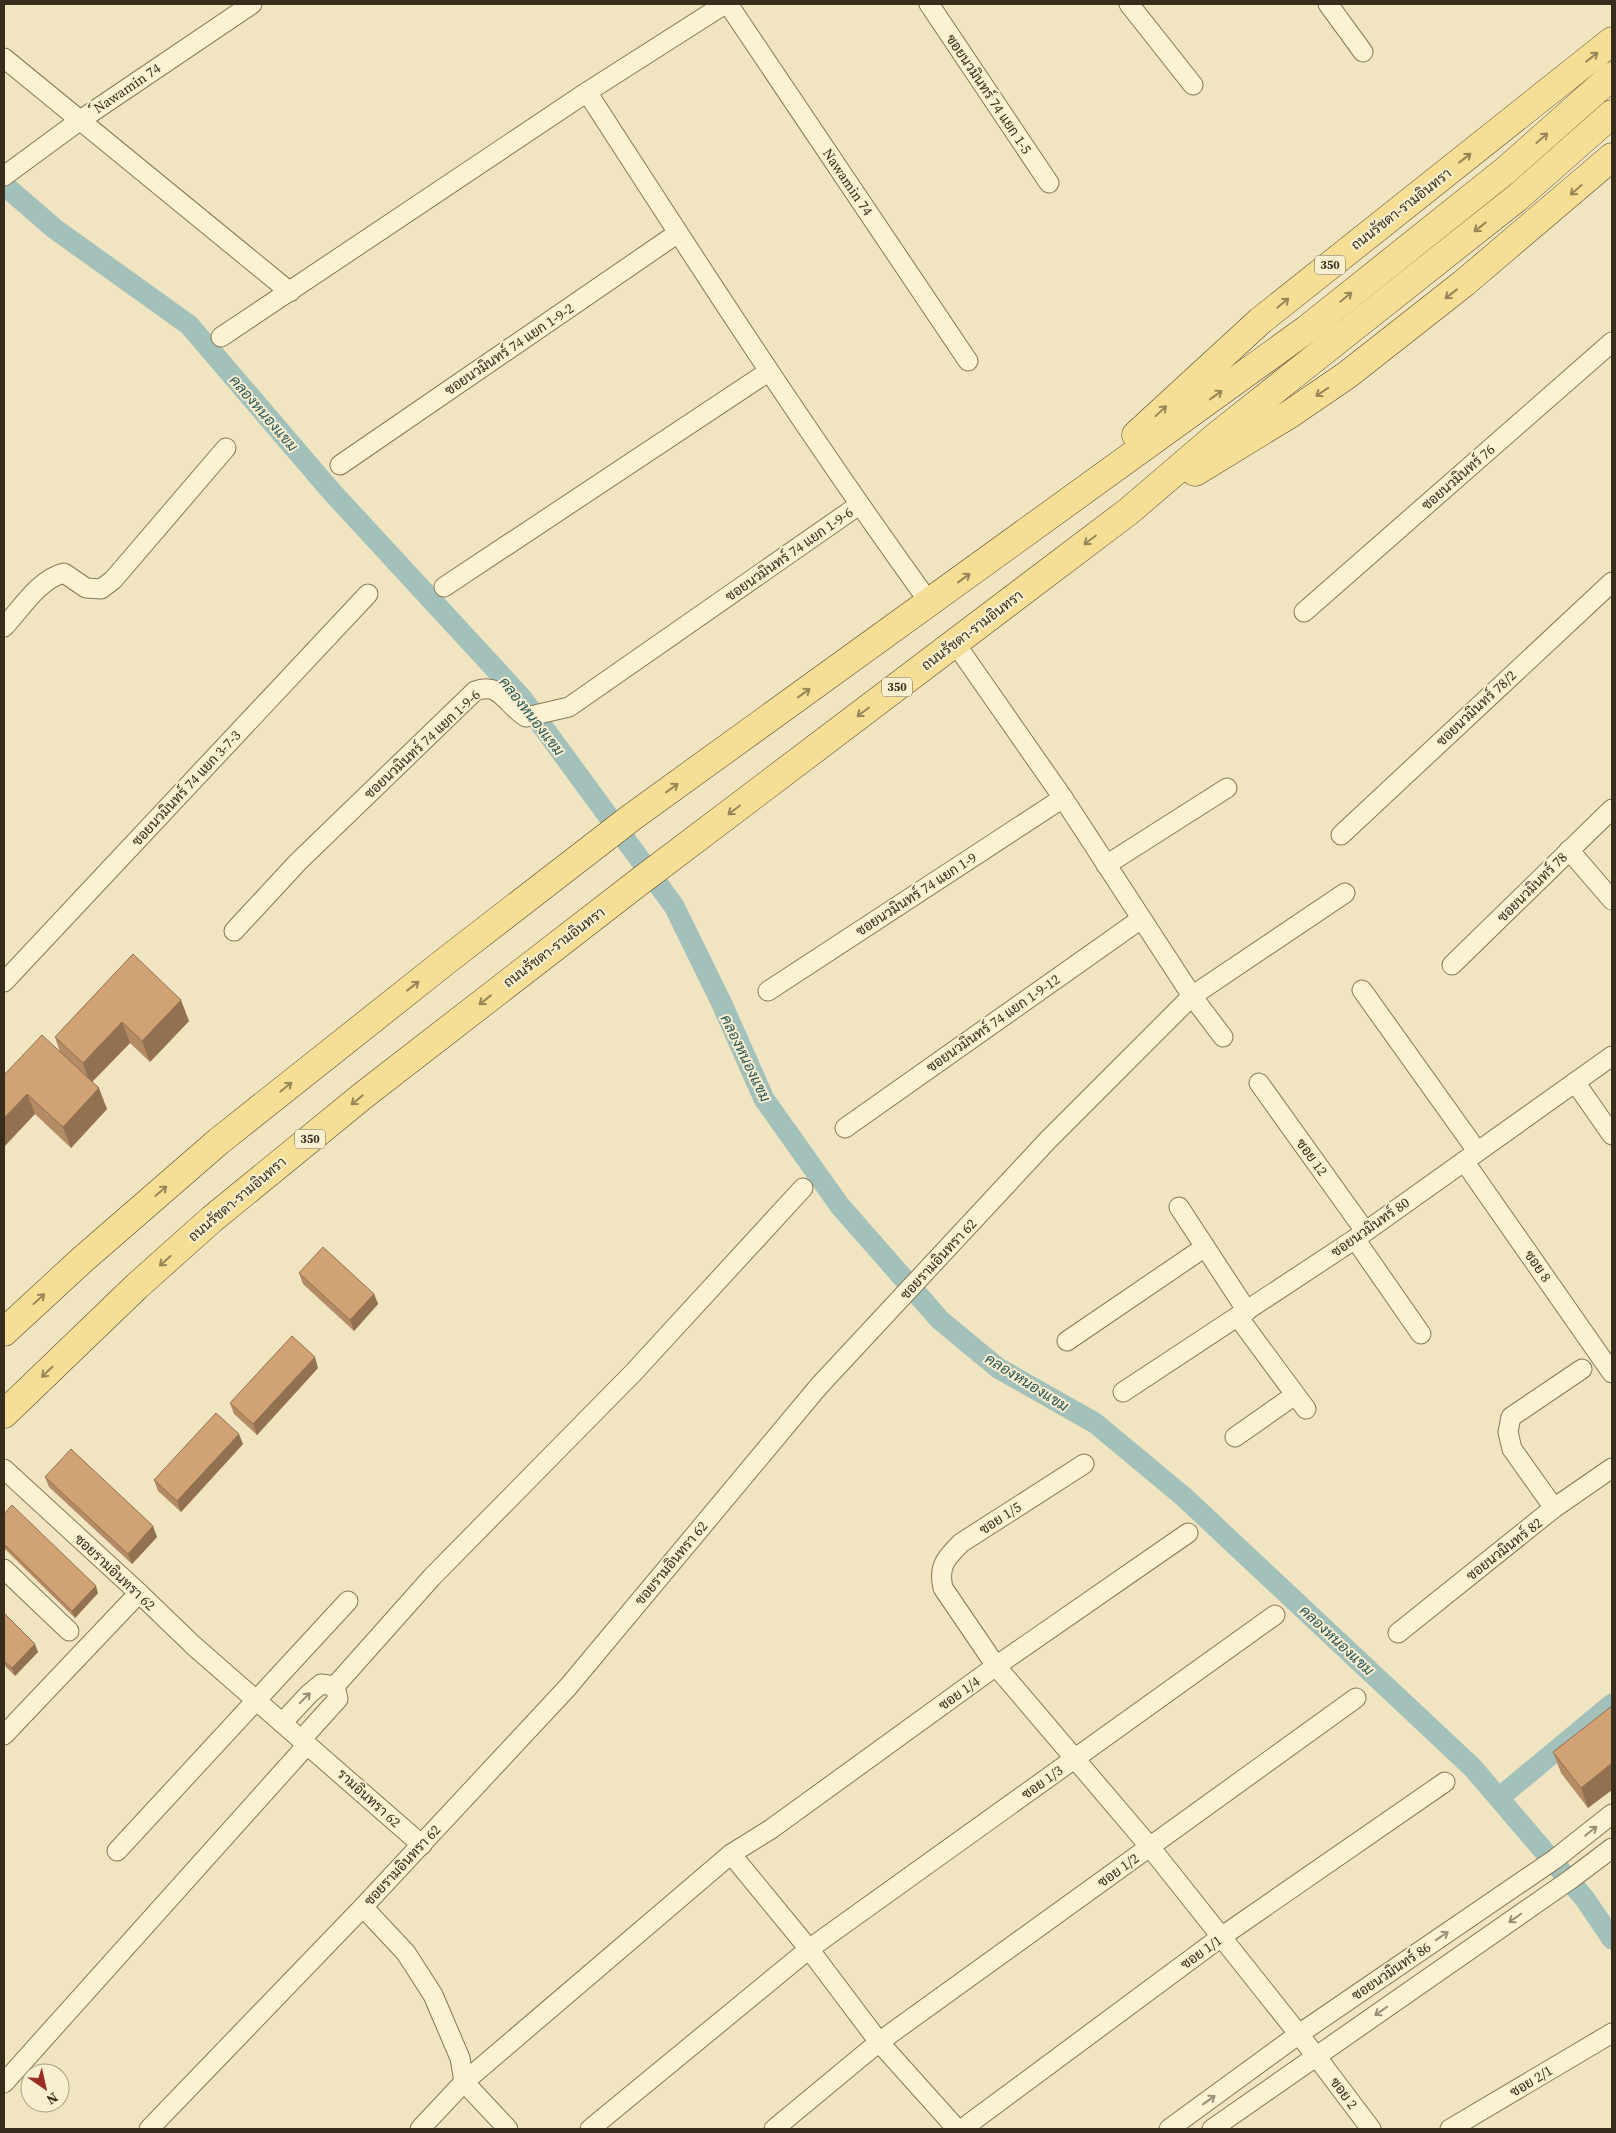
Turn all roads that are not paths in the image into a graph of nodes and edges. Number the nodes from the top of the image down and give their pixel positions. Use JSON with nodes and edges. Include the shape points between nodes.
{"nodes":[{"id":1,"x":252,"y":4,"type":"edge"},
{"id":2,"x":727,"y":4,"type":"edge"},
{"id":3,"x":929,"y":4,"type":"edge"},
{"id":4,"x":1129,"y":4,"type":"edge"},
{"id":5,"x":1328,"y":4,"type":"edge"},
{"id":6,"x":1612,"y":41,"type":"edge"},
{"id":7,"x":1363,"y":52,"type":"dead end"},
{"id":8,"x":4,"y":58,"type":"edge"},
{"id":9,"x":1612,"y":76,"type":"edge"},
{"id":10,"x":1193,"y":85,"type":"dead end"},
{"id":11,"x":586,"y":92,"type":"junction"},
{"id":12,"x":1612,"y":114,"type":"edge"},
{"id":13,"x":79,"y":120,"type":"junction"},
{"id":14,"x":1612,"y":158,"type":"edge"},
{"id":15,"x":4,"y":176,"type":"edge"},
{"id":16,"x":1049,"y":183,"type":"dead end"},
{"id":17,"x":678,"y":233,"type":"junction"},
{"id":18,"x":290,"y":292,"type":"junction"},
{"id":19,"x":221,"y":337,"type":"dead end"},
{"id":20,"x":1612,"y":342,"type":"edge"},
{"id":21,"x":968,"y":361,"type":"dead end"},
{"id":22,"x":768,"y":372,"type":"junction"},
{"id":23,"x":226,"y":448,"type":"dead end"},
{"id":24,"x":340,"y":465,"type":"dead end"},
{"id":25,"x":860,"y":505,"type":"junction"},
{"id":26,"x":1064,"y":506,"type":"junction"},
{"id":27,"x":1129,"y":511,"type":"junction"},
{"id":28,"x":1612,"y":582,"type":"edge"},
{"id":29,"x":444,"y":587,"type":"dead end"},
{"id":30,"x":368,"y":594,"type":"dead end"},
{"id":31,"x":929,"y":602,"type":"junction"},
{"id":32,"x":1304,"y":612,"type":"dead end"},
{"id":33,"x":4,"y":627,"type":"edge"},
{"id":34,"x":955,"y":643,"type":"junction"},
{"id":35,"x":1226,"y":788,"type":"dead end"},
{"id":36,"x":1063,"y":798,"type":"junction"},
{"id":37,"x":1612,"y":809,"type":"edge"},
{"id":38,"x":1341,"y":835,"type":"dead end"},
{"id":39,"x":1569,"y":850,"type":"junction"},
{"id":40,"x":1106,"y":865,"type":"junction"},
{"id":41,"x":1346,"y":893,"type":"dead end"},
{"id":42,"x":1612,"y":900,"type":"edge"},
{"id":43,"x":1141,"y":919,"type":"junction"},
{"id":44,"x":234,"y":931,"type":"dead end"},
{"id":45,"x":1452,"y":965,"type":"dead end"},
{"id":46,"x":4,"y":982,"type":"edge"},
{"id":47,"x":768,"y":990,"type":"dead end"},
{"id":48,"x":1362,"y":990,"type":"dead end"},
{"id":49,"x":1198,"y":1002,"type":"junction"},
{"id":50,"x":1223,"y":1037,"type":"dead end"},
{"id":51,"x":1612,"y":1056,"type":"edge"},
{"id":52,"x":1575,"y":1082,"type":"junction"},
{"id":53,"x":1259,"y":1083,"type":"dead end"},
{"id":54,"x":845,"y":1128,"type":"dead end"},
{"id":55,"x":1612,"y":1135,"type":"edge"},
{"id":56,"x":1470,"y":1156,"type":"junction"},
{"id":57,"x":803,"y":1188,"type":"dead end"},
{"id":58,"x":1179,"y":1208,"type":"dead end"},
{"id":59,"x":1360,"y":1235,"type":"junction"},
{"id":60,"x":1205,"y":1247,"type":"junction"},
{"id":61,"x":1242,"y":1314,"type":"junction"},
{"id":62,"x":4,"y":1332,"type":"edge"},
{"id":63,"x":1421,"y":1334,"type":"dead end"},
{"id":64,"x":1067,"y":1342,"type":"dead end"},
{"id":65,"x":1582,"y":1369,"type":"dead end"},
{"id":66,"x":1612,"y":1373,"type":"edge"},
{"id":67,"x":1123,"y":1392,"type":"dead end"},
{"id":68,"x":4,"y":1414,"type":"edge"},
{"id":69,"x":1235,"y":1437,"type":"dead end"},
{"id":70,"x":1084,"y":1464,"type":"dead end"},
{"id":71,"x":1612,"y":1468,"type":"edge"},
{"id":72,"x":4,"y":1469,"type":"edge"},
{"id":73,"x":1554,"y":1508,"type":"junction"},
{"id":74,"x":1188,"y":1533,"type":"dead end"},
{"id":75,"x":4,"y":1569,"type":"edge"},
{"id":76,"x":943,"y":1588,"type":"joint"},
{"id":77,"x":139,"y":1593,"type":"junction"},
{"id":78,"x":348,"y":1601,"type":"dead end"},
{"id":79,"x":1275,"y":1615,"type":"dead end"},
{"id":80,"x":68,"y":1631,"type":"dead end"},
{"id":81,"x":1398,"y":1633,"type":"dead end"},
{"id":82,"x":996,"y":1666,"type":"junction"},
{"id":83,"x":335,"y":1686,"type":"junction"},
{"id":84,"x":1356,"y":1698,"type":"dead end"},
{"id":85,"x":256,"y":1702,"type":"junction"},
{"id":86,"x":282,"y":1723,"type":"junction"},
{"id":87,"x":4,"y":1735,"type":"edge"},
{"id":88,"x":308,"y":1746,"type":"junction"},
{"id":89,"x":1074,"y":1759,"type":"junction"},
{"id":90,"x":1445,"y":1782,"type":"dead end"},
{"id":91,"x":1612,"y":1814,"type":"edge"},
{"id":92,"x":422,"y":1845,"type":"junction"},
{"id":93,"x":1150,"y":1847,"type":"junction"},
{"id":94,"x":1612,"y":1848,"type":"edge"},
{"id":95,"x":117,"y":1851,"type":"dead end"},
{"id":96,"x":731,"y":1854,"type":"junction"},
{"id":97,"x":1562,"y":1854,"type":"junction"},
{"id":98,"x":1578,"y":1874,"type":"junction"},
{"id":99,"x":363,"y":1907,"type":"junction"},
{"id":100,"x":1221,"y":1937,"type":"junction"},
{"id":101,"x":809,"y":1949,"type":"junction"},
{"id":102,"x":1612,"y":2033,"type":"edge"},
{"id":103,"x":1298,"y":2034,"type":"junction"},
{"id":104,"x":879,"y":2042,"type":"junction"},
{"id":105,"x":1316,"y":2056,"type":"junction"},
{"id":106,"x":6,"y":2075,"type":"edge"},
{"id":107,"x":464,"y":2082,"type":"junction"},
{"id":108,"x":149,"y":2129,"type":"edge"},
{"id":109,"x":420,"y":2129,"type":"edge"},
{"id":110,"x":508,"y":2129,"type":"edge"},
{"id":111,"x":590,"y":2129,"type":"edge"},
{"id":112,"x":774,"y":2129,"type":"edge"},
{"id":113,"x":957,"y":2129,"type":"edge"},
{"id":114,"x":962,"y":2129,"type":"edge"},
{"id":115,"x":1169,"y":2129,"type":"edge"},
{"id":116,"x":1212,"y":2129,"type":"edge"},
{"id":117,"x":1371,"y":2129,"type":"edge"},
{"id":118,"x":1450,"y":2129,"type":"edge"}],
"edges":[{"from":1,"to":13,"type":"street","name":"์Nawamin 74"},
{"from":2,"to":11,"type":"street","name":"Nawamin 74"},
{"from":2,"to":21,"type":"street","name":"Nawamin 74"},
{"from":3,"to":16,"type":"street","name":"ซอยนวมินทร์ 74 แยก 1-5"},
{"from":4,"to":10,"type":"street"},
{"from":5,"to":7,"type":"street"},
{"from":26,"to":6,"type":"main road","name":"ถนนรัชดา-รามอินทรา","number":"350","one_way":true,"via":[[1260,322]]},
{"from":8,"to":13,"type":"street"},
{"from":26,"to":9,"type":"main road","name":"ถนนรัชดา-รามอินทรา","number":"350","one_way":true,"via":[[1306,329],[1506,170]]},
{"from":11,"to":17,"type":"street"},
{"from":11,"to":18,"type":"street","name":"Nawamin 74"},
{"from":12,"to":27,"type":"main road","name":"ถนนรัชดา-รามอินทรา","number":"350","one_way":true,"via":[[1518,197],[1219,434]]},
{"from":13,"to":15,"type":"street","name":"์Nawamin 74"},
{"from":13,"to":18,"type":"street"},
{"from":14,"to":27,"type":"main road","name":"ถนนรัชดา-รามอินทรา","number":"350","one_way":true,"via":[[1464,284],[1347,375],[1290,414]]},
{"from":17,"to":22,"type":"street"},
{"from":17,"to":24,"type":"street","name":"ซอยนวมินทร์ 74 แยก 1-9-2"},
{"from":18,"to":19,"type":"street","name":"Nawamin 74"},
{"from":20,"to":32,"type":"street","name":"ซอยนวมินทร์ 76"},
{"from":22,"to":25,"type":"street"},
{"from":22,"to":29,"type":"street"},
{"from":23,"to":33,"type":"street","via":[[114,580],[102,589],[86,588],[64,573],[56,575]]},
{"from":25,"to":31,"type":"street"},
{"from":25,"to":44,"type":"street","name":"ซอยนวมินทร์ 74 แยก 1-9-6","via":[[569,708],[526,717],[494,688],[476,691],[298,862]]},
{"from":31,"to":26,"type":"main road","name":"ถนนรัชดา-รามอินทรา","number":"350","one_way":true},
{"from":27,"to":34,"type":"main road","name":"ถนนรัชดา-รามอินทรา","number":"350","one_way":true},
{"from":28,"to":38,"type":"street","name":"ซอยนวมินทร์ 78/2"},
{"from":30,"to":46,"type":"street","name":"ซอยนวมินทร์ 74 แยก 3-7-3"},
{"from":62,"to":31,"type":"main road","name":"ถนนรัชดา-รามอินทรา","number":"350","one_way":true,"via":[[219,1141],[333,1049],[602,839]]},
{"from":34,"to":36,"type":"street"},
{"from":34,"to":68,"type":"main road","name":"ถนนรัชดา-รามอินทรา","number":"350","one_way":true,"via":[[373,1088],[212,1219]]},
{"from":35,"to":40,"type":"street"},
{"from":36,"to":40,"type":"street"},
{"from":36,"to":47,"type":"street","name":"ซอยนวมินทร์ 74 แยก 1-9"},
{"from":37,"to":39,"type":"street","name":"ซอยนวมินทร์ 78"},
{"from":39,"to":42,"type":"street"},
{"from":39,"to":45,"type":"street","name":"ซอยนวมินทร์ 78"},
{"from":40,"to":43,"type":"street"},
{"from":41,"to":49,"type":"street","name":"ซอยรามอินทรา 62"},
{"from":43,"to":49,"type":"street"},
{"from":43,"to":54,"type":"street","name":"ซอยนวมินทร์ 74 แยก 1-9-12"},
{"from":48,"to":56,"type":"street","name":"ซอย 8"},
{"from":49,"to":50,"type":"street"},
{"from":49,"to":92,"type":"street","name":"ซอยรามอินทรา 62","via":[[1048,1140],[819,1386],[568,1687]]},
{"from":51,"to":52,"type":"street","name":"ซอยนวมินทร์ 80"},
{"from":52,"to":55,"type":"street"},
{"from":52,"to":56,"type":"street","name":"ซอยนวมินทร์ 80"},
{"from":53,"to":59,"type":"street","name":"ซอย 12"},
{"from":56,"to":59,"type":"street","name":"ซอยนวมินทร์ 80"},
{"from":56,"to":66,"type":"street","name":"ซอย 8"},
{"from":57,"to":83,"type":"street","via":[[633,1373],[432,1577]]},
{"from":58,"to":60,"type":"street"},
{"from":59,"to":61,"type":"street","name":"ซอยนวมินทร์ 80"},
{"from":59,"to":63,"type":"street","name":"ซอย 12"},
{"from":60,"to":61,"type":"street"},
{"from":60,"to":64,"type":"street"},
{"from":61,"to":67,"type":"street","name":"ซอยนวมินทร์ 80"},
{"from":61,"to":69,"type":"street","via":[[1301,1402]]},
{"from":65,"to":73,"type":"street","via":[[1511,1417],[1508,1432],[1512,1449]]},
{"from":70,"to":76,"type":"street","name":"ซอย 1/5","via":[[961,1543],[947,1557],[940,1574]]},
{"from":71,"to":73,"type":"street","name":"ซอยนวมินทร์ 82"},
{"from":72,"to":77,"type":"street","name":"ซอยรามอินทรา 62"},
{"from":73,"to":81,"type":"street","name":"ซอยนวมินทร์ 82"},
{"from":74,"to":82,"type":"street","name":"ซอย 1/4"},
{"from":75,"to":80,"type":"street"},
{"from":76,"to":82,"type":"street","name":"ซอย 2"},
{"from":77,"to":85,"type":"street","name":"ซอยรามอินทรา 62"},
{"from":77,"to":87,"type":"street"},
{"from":78,"to":85,"type":"street"},
{"from":79,"to":89,"type":"street","name":"ซอย 1/3"},
{"from":82,"to":89,"type":"street","name":"ซอย 2"},
{"from":82,"to":96,"type":"street","name":"ซอย 1/4"},
{"from":86,"to":83,"type":"street","one_way":true,"via":[[321,1684]]},
{"from":83,"to":88,"type":"street","via":[[338,1699]]},
{"from":84,"to":93,"type":"street","name":"ซอย 1/2"},
{"from":85,"to":86,"type":"street","name":"ซอยรามอินทรา 62"},
{"from":85,"to":95,"type":"street"},
{"from":86,"to":88,"type":"street","name":"ซอยรามอินทรา 62"},
{"from":88,"to":92,"type":"street","name":"รามอินทรา 62"},
{"from":88,"to":106,"type":"street"},
{"from":89,"to":93,"type":"street","name":"ซอย 2"},
{"from":89,"to":101,"type":"street","name":"ซอย 1/3"},
{"from":90,"to":100,"type":"street","name":"ซอย 1/1"},
{"from":97,"to":91,"type":"street","name":"ซอยนวมินทร์ 86","one_way":true},
{"from":92,"to":99,"type":"street","name":"ซอยรามอินทรา 62"},
{"from":93,"to":100,"type":"street","name":"ซอย 2"},
{"from":93,"to":104,"type":"street","name":"ซอย 1/2"},
{"from":94,"to":98,"type":"street","name":"ซอยนวมินทร์ 86"},
{"from":96,"to":101,"type":"street"},
{"from":96,"to":107,"type":"street","name":"ซอย 1/4"},
{"from":97,"to":98,"type":"street"},
{"from":103,"to":97,"type":"street","name":"ซอยนวมินทร์ 86","one_way":true},
{"from":98,"to":105,"type":"street","name":"ซอยนวมินทร์ 86","one_way":true},
{"from":99,"to":107,"type":"street","via":[[406,1953],[433,1995],[460,2058]]},
{"from":99,"to":108,"type":"street","name":"ซอยรามอินทรา 62"},
{"from":100,"to":103,"type":"street","name":"ซอย 2"},
{"from":100,"to":114,"type":"street","name":"ซอย 1/1"},
{"from":101,"to":104,"type":"street"},
{"from":101,"to":111,"type":"street","name":"ซอย 1/3"},
{"from":102,"to":118,"type":"street","name":"ซอย 2/1"},
{"from":103,"to":105,"type":"street","name":"ซอย 2"},
{"from":115,"to":103,"type":"street","name":"ซอยนวมินทร์ 86","one_way":true},
{"from":104,"to":112,"type":"street","name":"ซอย 1/2"},
{"from":104,"to":113,"type":"street"},
{"from":105,"to":116,"type":"street","name":"ซอยนวมินทร์ 86"},
{"from":105,"to":117,"type":"street","name":"ซอย 2"},
{"from":107,"to":109,"type":"street","name":"ซอย 1/4"},
{"from":107,"to":110,"type":"street"}]}
